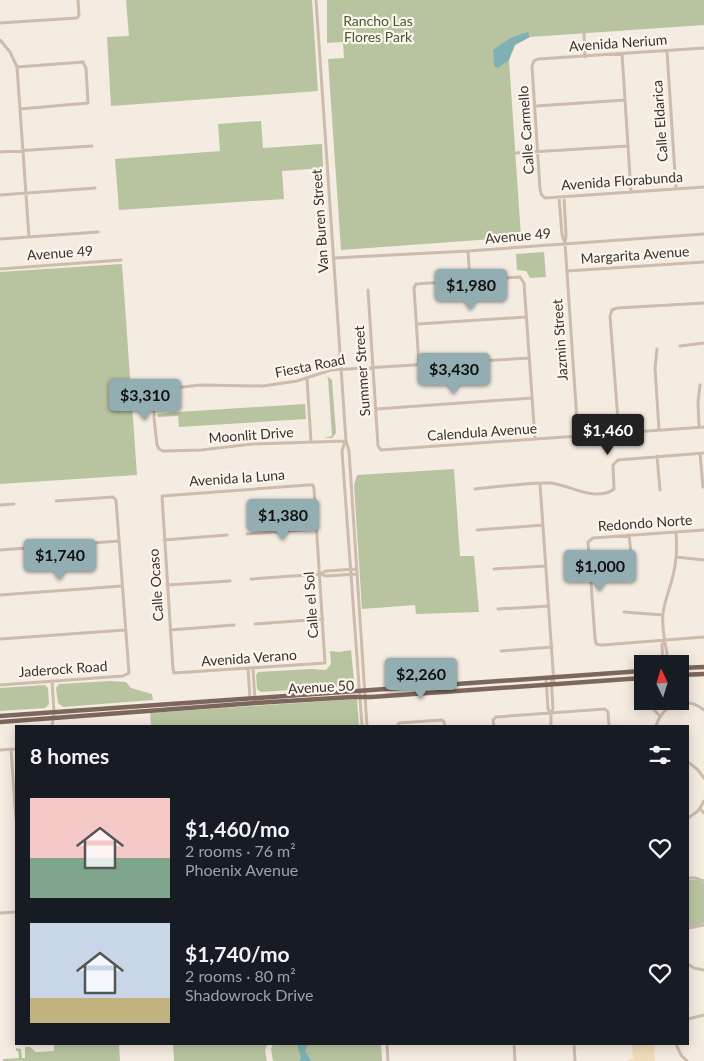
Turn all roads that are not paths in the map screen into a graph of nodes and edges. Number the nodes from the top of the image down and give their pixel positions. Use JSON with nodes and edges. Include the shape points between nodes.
{"nodes":[{"id":1,"x":78,"y":0,"type":"edge"},
{"id":2,"x":316,"y":0,"type":"edge"},
{"id":3,"x":0,"y":23,"type":"edge"},
{"id":4,"x":584,"y":32,"type":"dead end"},
{"id":5,"x":0,"y":40,"type":"edge"},
{"id":6,"x":704,"y":48,"type":"edge"},
{"id":7,"x":667,"y":51,"type":"junction"},
{"id":8,"x":622,"y":54,"type":"junction"},
{"id":9,"x":585,"y":57,"type":"junction"},
{"id":10,"x":534,"y":61,"type":"joint"},
{"id":11,"x":17,"y":67,"type":"junction"},
{"id":12,"x":625,"y":100,"type":"junction"},
{"id":13,"x":536,"y":106,"type":"junction"},
{"id":14,"x":20,"y":109,"type":"junction"},
{"id":15,"x":92,"y":146,"type":"dead end"},
{"id":16,"x":628,"y":146,"type":"junction"},
{"id":17,"x":23,"y":151,"type":"junction"},
{"id":18,"x":0,"y":152,"type":"edge"},
{"id":19,"x":538,"y":152,"type":"junction"},
{"id":20,"x":515,"y":153,"type":"dead end"},
{"id":21,"x":704,"y":187,"type":"edge"},
{"id":22,"x":95,"y":188,"type":"dead end"},
{"id":23,"x":676,"y":189,"type":"junction"},
{"id":24,"x":631,"y":192,"type":"junction"},
{"id":25,"x":26,"y":193,"type":"junction"},
{"id":26,"x":0,"y":195,"type":"edge"},
{"id":27,"x":543,"y":196,"type":"joint"},
{"id":28,"x":561,"y":197,"type":"junction"},
{"id":29,"x":98,"y":232,"type":"dead end"},
{"id":30,"x":704,"y":234,"type":"edge"},
{"id":31,"x":29,"y":237,"type":"junction"},
{"id":32,"x":0,"y":239,"type":"edge"},
{"id":33,"x":565,"y":243,"type":"junction"},
{"id":34,"x":468,"y":251,"type":"junction"},
{"id":35,"x":334,"y":258,"type":"junction"},
{"id":36,"x":121,"y":260,"type":"dead end"},
{"id":37,"x":704,"y":262,"type":"edge"},
{"id":38,"x":0,"y":269,"type":"edge"},
{"id":39,"x":567,"y":271,"type":"junction"},
{"id":40,"x":470,"y":280,"type":"junction"},
{"id":41,"x":368,"y":290,"type":"dead end"},
{"id":42,"x":704,"y":303,"type":"edge"},
{"id":43,"x":526,"y":317,"type":"junction"},
{"id":44,"x":417,"y":324,"type":"junction"},
{"id":45,"x":704,"y":343,"type":"edge"},
{"id":46,"x":680,"y":346,"type":"dead end"},
{"id":47,"x":657,"y":349,"type":"dead end"},
{"id":48,"x":529,"y":358,"type":"junction"},
{"id":49,"x":419,"y":364,"type":"junction"},
{"id":50,"x":373,"y":368,"type":"junction"},
{"id":51,"x":341,"y":370,"type":"junction"},
{"id":52,"x":307,"y":378,"type":"junction"},
{"id":53,"x":700,"y":385,"type":"dead end"},
{"id":54,"x":532,"y":398,"type":"junction"},
{"id":55,"x":376,"y":409,"type":"junction"},
{"id":56,"x":702,"y":427,"type":"edge"},
{"id":57,"x":659,"y":430,"type":"junction"},
{"id":58,"x":619,"y":433,"type":"junction"},
{"id":59,"x":578,"y":436,"type":"junction"},
{"id":60,"x":535,"y":439,"type":"junction"},
{"id":61,"x":346,"y":441,"type":"junction"},
{"id":62,"x":311,"y":442,"type":"junction"},
{"id":63,"x":159,"y":449,"type":"joint"},
{"id":64,"x":381,"y":450,"type":"joint"},
{"id":65,"x":702,"y":453,"type":"edge"},
{"id":66,"x":657,"y":456,"type":"junction"},
{"id":67,"x":540,"y":484,"type":"junction"},
{"id":68,"x":313,"y":485,"type":"joint"},
{"id":69,"x":703,"y":487,"type":"edge"},
{"id":70,"x":475,"y":489,"type":"dead end"},
{"id":71,"x":660,"y":490,"type":"dead end"},
{"id":72,"x":162,"y":496,"type":"joint"},
{"id":73,"x":56,"y":501,"type":"dead end"},
{"id":74,"x":14,"y":504,"type":"dead end"},
{"id":75,"x":0,"y":505,"type":"edge"},
{"id":76,"x":543,"y":525,"type":"junction"},
{"id":77,"x":317,"y":529,"type":"junction"},
{"id":78,"x":477,"y":530,"type":"dead end"},
{"id":79,"x":704,"y":530,"type":"edge"},
{"id":80,"x":676,"y":532,"type":"junction"},
{"id":81,"x":248,"y":534,"type":"dead end"},
{"id":82,"x":227,"y":536,"type":"dead end"},
{"id":83,"x":630,"y":536,"type":"junction"},
{"id":84,"x":164,"y":540,"type":"junction"},
{"id":85,"x":119,"y":541,"type":"junction"},
{"id":86,"x":0,"y":550,"type":"edge"},
{"id":87,"x":676,"y":557,"type":"junction"},
{"id":88,"x":704,"y":560,"type":"edge"},
{"id":89,"x":632,"y":564,"type":"dead end"},
{"id":90,"x":546,"y":566,"type":"junction"},
{"id":91,"x":494,"y":569,"type":"dead end"},
{"id":92,"x":351,"y":572,"type":"junction"},
{"id":93,"x":357,"y":572,"type":"junction"},
{"id":94,"x":320,"y":574,"type":"junction"},
{"id":95,"x":251,"y":579,"type":"dead end"},
{"id":96,"x":230,"y":581,"type":"dead end"},
{"id":97,"x":167,"y":585,"type":"junction"},
{"id":98,"x":122,"y":586,"type":"junction"},
{"id":99,"x":0,"y":594,"type":"edge"},
{"id":100,"x":548,"y":606,"type":"junction"},
{"id":101,"x":498,"y":610,"type":"dead end"},
{"id":102,"x":624,"y":612,"type":"dead end"},
{"id":103,"x":663,"y":615,"type":"junction"},
{"id":104,"x":323,"y":619,"type":"junction"},
{"id":105,"x":255,"y":624,"type":"dead end"},
{"id":106,"x":234,"y":625,"type":"dead end"},
{"id":107,"x":126,"y":630,"type":"junction"},
{"id":108,"x":170,"y":630,"type":"junction"},
{"id":109,"x":704,"y":637,"type":"edge"},
{"id":110,"x":0,"y":639,"type":"edge"},
{"id":111,"x":664,"y":640,"type":"junction"},
{"id":112,"x":552,"y":647,"type":"junction"},
{"id":113,"x":502,"y":651,"type":"dead end"},
{"id":114,"x":663,"y":655,"type":"edge"},
{"id":115,"x":668,"y":655,"type":"edge"},
{"id":116,"x":325,"y":663,"type":"joint"},
{"id":117,"x":704,"y":667,"type":"edge"},
{"id":118,"x":689,"y":668,"type":"edge"},
{"id":119,"x":250,"y":669,"type":"junction"},
{"id":120,"x":634,"y":672,"type":"edge"},
{"id":121,"x":174,"y":673,"type":"joint"},
{"id":122,"x":704,"y":674,"type":"edge"},
{"id":123,"x":689,"y":675,"type":"edge"},
{"id":124,"x":550,"y":677,"type":"junction"},
{"id":125,"x":634,"y":679,"type":"edge"},
{"id":126,"x":52,"y":681,"type":"junction"},
{"id":127,"x":551,"y":684,"type":"junction"},
{"id":128,"x":0,"y":685,"type":"edge"},
{"id":129,"x":435,"y":685,"type":"junction"},
{"id":130,"x":482,"y":689,"type":"junction"},
{"id":131,"x":362,"y":690,"type":"junction"},
{"id":132,"x":395,"y":695,"type":"junction"},
{"id":133,"x":363,"y":696,"type":"junction"},
{"id":134,"x":253,"y":700,"type":"junction"},
{"id":135,"x":689,"y":703,"type":"edge"},
{"id":136,"x":654,"y":710,"type":"edge"},
{"id":137,"x":665,"y":710,"type":"edge"},
{"id":138,"x":704,"y":710,"type":"edge"},
{"id":139,"x":54,"y":712,"type":"junction"},
{"id":140,"x":550,"y":713,"type":"junction"},
{"id":141,"x":0,"y":716,"type":"edge"},
{"id":142,"x":660,"y":716,"type":"junction"},
{"id":143,"x":0,"y":722,"type":"edge"},
{"id":144,"x":53,"y":723,"type":"edge"},
{"id":145,"x":362,"y":725,"type":"edge"},
{"id":146,"x":367,"y":725,"type":"edge"},
{"id":147,"x":397,"y":725,"type":"edge"},
{"id":148,"x":445,"y":725,"type":"edge"},
{"id":149,"x":494,"y":725,"type":"edge"},
{"id":150,"x":552,"y":725,"type":"edge"},
{"id":151,"x":609,"y":725,"type":"edge"},
{"id":152,"x":656,"y":725,"type":"edge"},
{"id":153,"x":15,"y":749,"type":"edge"},
{"id":154,"x":0,"y":750,"type":"edge"},
{"id":155,"x":11,"y":750,"type":"junction"},
{"id":156,"x":689,"y":763,"type":"edge"},
{"id":157,"x":704,"y":778,"type":"edge"},
{"id":158,"x":704,"y":801,"type":"edge"},
{"id":159,"x":15,"y":806,"type":"edge"},
{"id":160,"x":700,"y":809,"type":"junction"},
{"id":161,"x":704,"y":813,"type":"edge"},
{"id":162,"x":689,"y":817,"type":"edge"},
{"id":163,"x":689,"y":877,"type":"edge"},
{"id":164,"x":704,"y":881,"type":"edge"},
{"id":165,"x":15,"y":912,"type":"edge"},
{"id":166,"x":0,"y":913,"type":"edge"},
{"id":167,"x":704,"y":925,"type":"edge"},
{"id":168,"x":689,"y":928,"type":"edge"},
{"id":169,"x":689,"y":966,"type":"edge"},
{"id":170,"x":704,"y":970,"type":"edge"},
{"id":171,"x":704,"y":1014,"type":"edge"},
{"id":172,"x":689,"y":1019,"type":"edge"},
{"id":173,"x":387,"y":1045,"type":"edge"},
{"id":174,"x":514,"y":1045,"type":"edge"},
{"id":175,"x":574,"y":1045,"type":"edge"},
{"id":176,"x":676,"y":1045,"type":"edge"},
{"id":177,"x":388,"y":1061,"type":"edge"},
{"id":178,"x":515,"y":1061,"type":"edge"},
{"id":179,"x":575,"y":1061,"type":"edge"},
{"id":180,"x":687,"y":1061,"type":"edge"}],
"edges":[{"from":1,"to":3,"type":"street","via":[[78,17]]},
{"from":2,"to":35,"type":"street","name":"Van Buren Street"},
{"from":4,"to":9,"type":"street"},
{"from":5,"to":11,"type":"street"},
{"from":6,"to":7,"type":"street","name":"Avenida Nerium"},
{"from":7,"to":8,"type":"street","name":"Avenida Nerium"},
{"from":7,"to":23,"type":"street","name":"Calle Eldarica"},
{"from":8,"to":9,"type":"street","name":"Avenida Nerium"},
{"from":8,"to":12,"type":"street"},
{"from":9,"to":10,"type":"street","name":"Avenida Nerium","via":[[538,58]]},
{"from":10,"to":13,"type":"street","name":"Calle Carmello"},
{"from":11,"to":14,"type":"street"},
{"from":11,"to":14,"type":"street","via":[[85,63],[88,103]]},
{"from":12,"to":13,"type":"street"},
{"from":12,"to":16,"type":"street"},
{"from":13,"to":19,"type":"street","name":"Calle Carmello"},
{"from":14,"to":17,"type":"street"},
{"from":15,"to":17,"type":"street"},
{"from":16,"to":19,"type":"street"},
{"from":16,"to":24,"type":"street"},
{"from":17,"to":18,"type":"street"},
{"from":17,"to":25,"type":"street"},
{"from":19,"to":20,"type":"street"},
{"from":19,"to":27,"type":"street","name":"Calle Carmello"},
{"from":21,"to":23,"type":"street","name":"Avenida Florabunda"},
{"from":22,"to":25,"type":"street"},
{"from":23,"to":24,"type":"street","name":"Avenida Florabunda"},
{"from":24,"to":28,"type":"street","name":"Avenida Florabunda"},
{"from":25,"to":26,"type":"street"},
{"from":25,"to":31,"type":"street"},
{"from":27,"to":28,"type":"street","name":"Avenida Florabunda"},
{"from":28,"to":33,"type":"street","name":"Jazmin Street"},
{"from":29,"to":31,"type":"street"},
{"from":30,"to":33,"type":"street","name":"Avenue 49"},
{"from":31,"to":32,"type":"street"},
{"from":33,"to":34,"type":"street","name":"Avenue 49"},
{"from":33,"to":39,"type":"street","name":"Jazmin Street"},
{"from":34,"to":35,"type":"street","name":"Avenue 49"},
{"from":34,"to":40,"type":"street"},
{"from":35,"to":51,"type":"street","name":"Van Buren Street"},
{"from":36,"to":38,"type":"street","name":"Avenue 49"},
{"from":37,"to":39,"type":"street","name":"Margarita Avenue"},
{"from":39,"to":59,"type":"street","name":"Jazmin Street"},
{"from":40,"to":43,"type":"street","via":[[523,278]]},
{"from":40,"to":44,"type":"street","via":[[416,284]]},
{"from":41,"to":50,"type":"street","name":"Summer Street"},
{"from":42,"to":58,"type":"street","via":[[614,308],[610,312]]},
{"from":43,"to":44,"type":"street"},
{"from":43,"to":48,"type":"street"},
{"from":44,"to":49,"type":"street"},
{"from":45,"to":46,"type":"street"},
{"from":47,"to":57,"type":"street"},
{"from":48,"to":49,"type":"street","name":"Fiesta Road"},
{"from":48,"to":54,"type":"street"},
{"from":49,"to":50,"type":"street","name":"Fiesta Road"},
{"from":50,"to":51,"type":"street","name":"Fiesta Road"},
{"from":50,"to":55,"type":"street","name":"Summer Street"},
{"from":51,"to":52,"type":"street","name":"Fiesta Road"},
{"from":51,"to":61,"type":"street","name":"Van Buren Street"},
{"from":52,"to":62,"type":"street"},
{"from":52,"to":63,"type":"street","name":"Fiesta Road","via":[[275,385],[200,385],[155,391],[154,418]]},
{"from":53,"to":56,"type":"street","via":[[698,402]]},
{"from":54,"to":55,"type":"street"},
{"from":54,"to":60,"type":"street"},
{"from":55,"to":64,"type":"street","name":"Summer Street"},
{"from":56,"to":57,"type":"street","name":"Calendula Avenue"},
{"from":57,"to":58,"type":"street","name":"Calendula Avenue"},
{"from":58,"to":59,"type":"street","name":"Calendula Avenue"},
{"from":59,"to":60,"type":"street","name":"Calendula Avenue"},
{"from":60,"to":64,"type":"street","name":"Calendula Avenue"},
{"from":61,"to":62,"type":"street","name":"Moonlit Drive"},
{"from":61,"to":92,"type":"street","name":"Van Buren Street","via":[[342,451]]},
{"from":61,"to":93,"type":"street","name":"Van Buren Street"},
{"from":62,"to":63,"type":"street","name":"Moonlit Drive","via":[[189,451]]},
{"from":65,"to":66,"type":"street"},
{"from":65,"to":69,"type":"street"},
{"from":66,"to":67,"type":"street","via":[[614,462],[615,486],[608,492],[584,493],[558,485]]},
{"from":66,"to":71,"type":"street"},
{"from":67,"to":70,"type":"street"},
{"from":67,"to":76,"type":"street"},
{"from":68,"to":72,"type":"street","name":"Avenida la Luna"},
{"from":68,"to":77,"type":"street","name":"Calle el Sol"},
{"from":72,"to":84,"type":"street","name":"Calle Ocaso"},
{"from":73,"to":85,"type":"street","via":[[115,498]]},
{"from":74,"to":75,"type":"street"},
{"from":76,"to":78,"type":"street"},
{"from":76,"to":90,"type":"street"},
{"from":77,"to":81,"type":"street"},
{"from":77,"to":94,"type":"street","name":"Calle el Sol"},
{"from":79,"to":80,"type":"street","name":"Redondo Norte"},
{"from":80,"to":83,"type":"street","name":"Redondo Norte"},
{"from":80,"to":87,"type":"street"},
{"from":82,"to":84,"type":"street"},
{"from":83,"to":89,"type":"street"},
{"from":83,"to":111,"type":"street","name":"Redondo Norte","via":[[589,540],[596,644]]},
{"from":84,"to":97,"type":"street","name":"Calle Ocaso"},
{"from":85,"to":86,"type":"street"},
{"from":85,"to":98,"type":"street"},
{"from":87,"to":88,"type":"street"},
{"from":87,"to":103,"type":"street"},
{"from":90,"to":91,"type":"street"},
{"from":90,"to":100,"type":"street"},
{"from":92,"to":93,"type":"street"},
{"from":92,"to":94,"type":"street","via":[[326,571]]},
{"from":92,"to":131,"type":"street","name":"Van Buren Street"},
{"from":93,"to":131,"type":"street","name":"Van Buren Street"},
{"from":94,"to":95,"type":"street"},
{"from":94,"to":104,"type":"street","name":"Calle el Sol"},
{"from":96,"to":97,"type":"street"},
{"from":97,"to":108,"type":"street","name":"Calle Ocaso"},
{"from":98,"to":99,"type":"street"},
{"from":98,"to":107,"type":"street"},
{"from":100,"to":101,"type":"street"},
{"from":100,"to":112,"type":"street"},
{"from":102,"to":103,"type":"street"},
{"from":103,"to":111,"type":"street"},
{"from":104,"to":105,"type":"street"},
{"from":104,"to":116,"type":"street","name":"Calle el Sol"},
{"from":106,"to":108,"type":"street"},
{"from":107,"to":110,"type":"street"},
{"from":107,"to":126,"type":"street","name":"Jaderock Road","via":[[128,674]]},
{"from":108,"to":121,"type":"street","name":"Calle Ocaso"},
{"from":109,"to":111,"type":"street"},
{"from":111,"to":114,"type":"street"},
{"from":111,"to":115,"type":"street"},
{"from":112,"to":113,"type":"street"},
{"from":112,"to":124,"type":"street"},
{"from":116,"to":119,"type":"street","name":"Avenida Verano"},
{"from":117,"to":118,"type":"main road"},
{"from":119,"to":121,"type":"street","name":"Avenida Verano"},
{"from":119,"to":134,"type":"street"},
{"from":120,"to":124,"type":"main road","name":"Avenue 50"},
{"from":122,"to":123,"type":"main road"},
{"from":124,"to":127,"type":"street"},
{"from":124,"to":127,"type":"street"},
{"from":124,"to":129,"type":"main road","name":"Avenue 50"},
{"from":125,"to":127,"type":"main road","name":"Avenue 50"},
{"from":126,"to":128,"type":"street","name":"Jaderock Road"},
{"from":126,"to":139,"type":"street"},
{"from":127,"to":130,"type":"main road","name":"Avenue 50"},
{"from":127,"to":140,"type":"street"},
{"from":129,"to":130,"type":"main road","via":[[441,690]]},
{"from":129,"to":131,"type":"main road","name":"Avenue 50"},
{"from":129,"to":132,"type":"main road","via":[[430,690]]},
{"from":130,"to":132,"type":"main road","name":"Avenue 50"},
{"from":131,"to":133,"type":"street","name":"Van Buren Street"},
{"from":131,"to":134,"type":"main road","name":"Avenue 50"},
{"from":132,"to":133,"type":"main road","name":"Avenue 50"},
{"from":133,"to":134,"type":"main road","name":"Avenue 50"},
{"from":133,"to":145,"type":"street","name":"Van Buren Street"},
{"from":133,"to":146,"type":"street","name":"Van Buren Street"},
{"from":134,"to":139,"type":"main road","name":"Avenue 50"},
{"from":134,"to":144,"type":"main road","name":"Avenue 50"},
{"from":135,"to":138,"type":"street"},
{"from":136,"to":142,"type":"street"},
{"from":137,"to":142,"type":"street"},
{"from":139,"to":141,"type":"main road","name":"Avenue 50"},
{"from":139,"to":144,"type":"street"},
{"from":140,"to":149,"type":"street","via":[[494,718]]},
{"from":140,"to":150,"type":"street"},
{"from":140,"to":151,"type":"street","via":[[607,710]]},
{"from":142,"to":152,"type":"street"},
{"from":143,"to":144,"type":"main road","name":"Avenue 50"},
{"from":147,"to":148,"type":"street","via":[[443,720]]},
{"from":153,"to":155,"type":"street"},
{"from":154,"to":155,"type":"street"},
{"from":155,"to":159,"type":"street"},
{"from":156,"to":157,"type":"street"},
{"from":158,"to":160,"type":"street"},
{"from":160,"to":161,"type":"street"},
{"from":160,"to":162,"type":"street"},
{"from":163,"to":164,"type":"street"},
{"from":165,"to":166,"type":"street"},
{"from":167,"to":168,"type":"street"},
{"from":169,"to":170,"type":"street"},
{"from":171,"to":172,"type":"street"},
{"from":173,"to":177,"type":"street"},
{"from":174,"to":178,"type":"street"},
{"from":175,"to":179,"type":"street"},
{"from":176,"to":180,"type":"street"}]}
